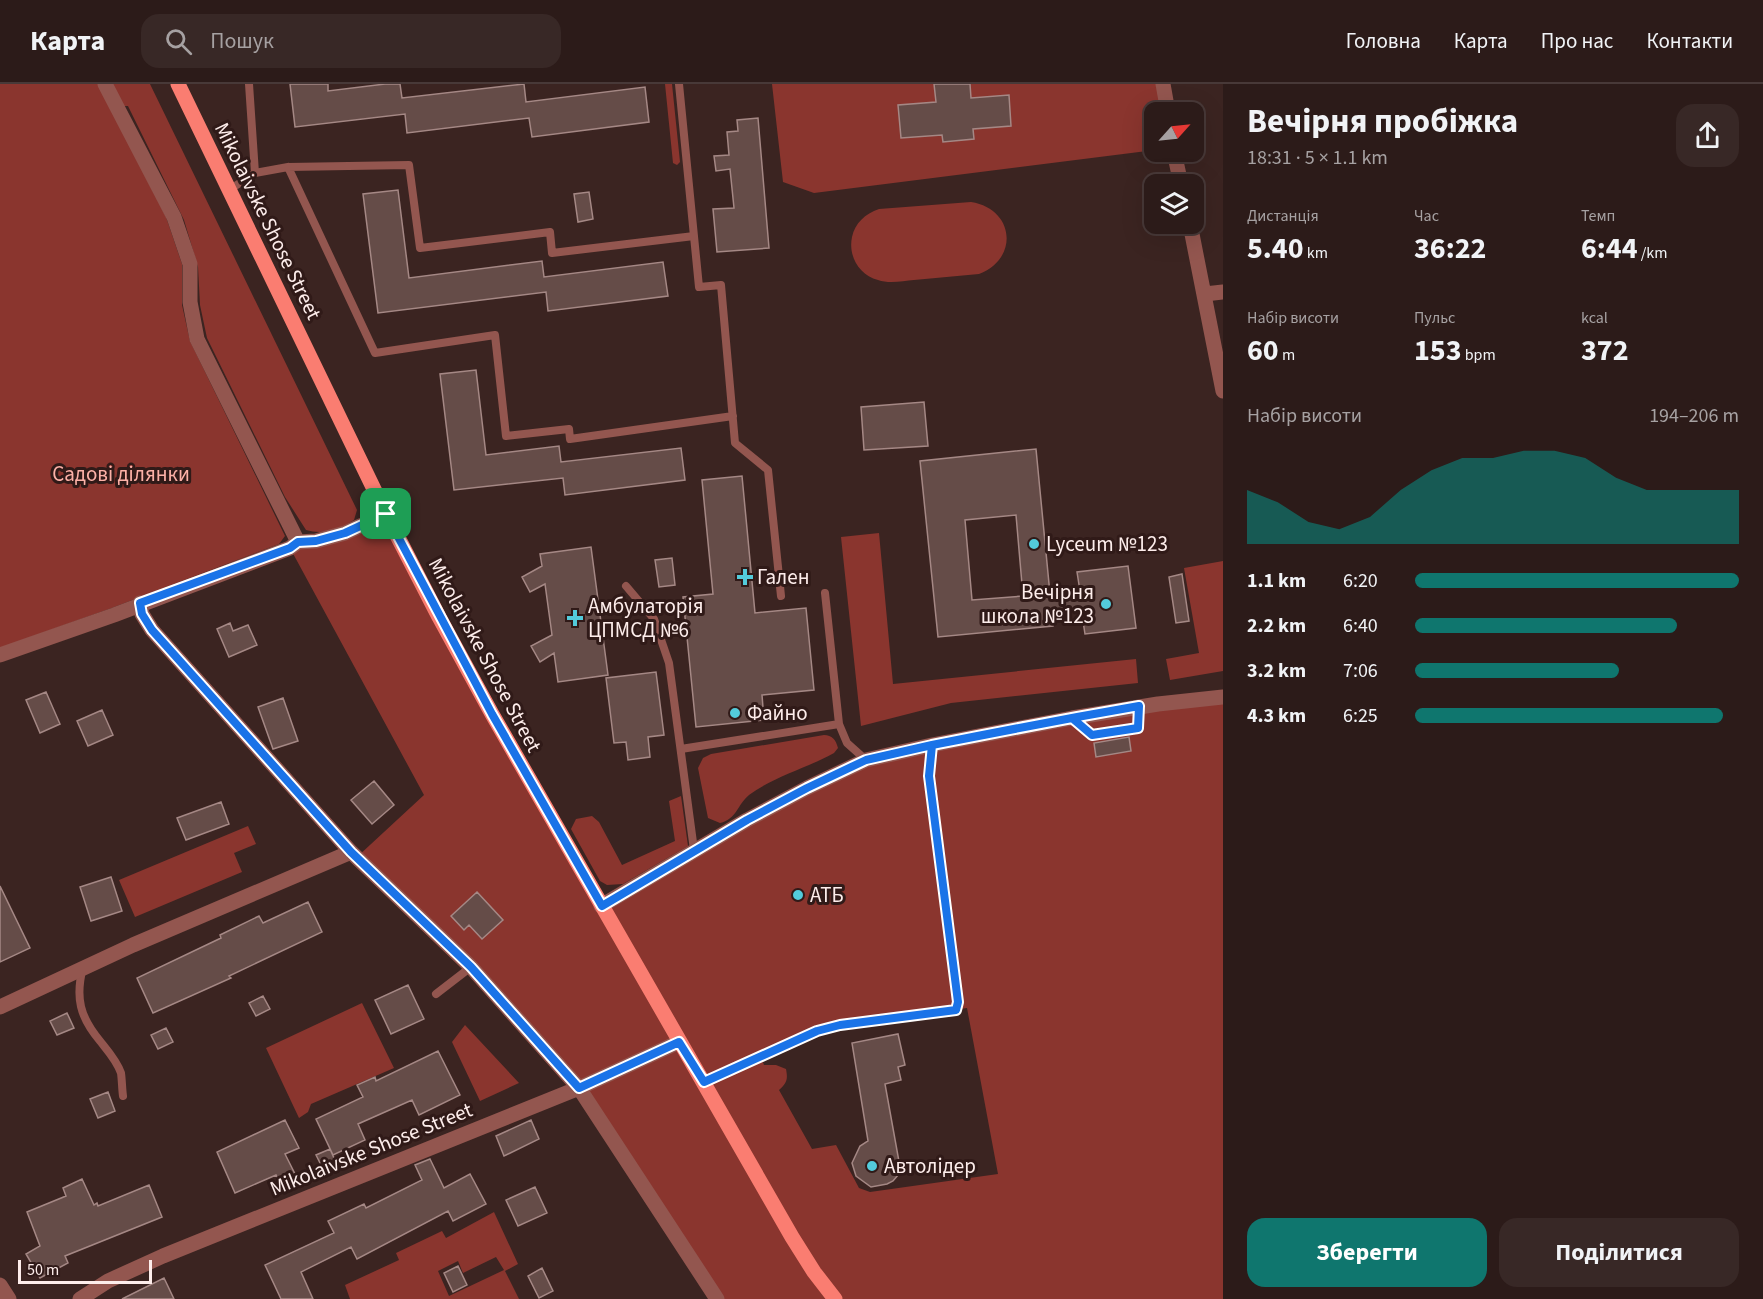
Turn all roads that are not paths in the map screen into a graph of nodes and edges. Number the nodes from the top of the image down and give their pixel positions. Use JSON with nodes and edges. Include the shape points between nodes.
{"nodes":[{"id":1,"x":105,"y":84,"type":"edge"},
{"id":2,"x":178,"y":84,"type":"edge"},
{"id":3,"x":249,"y":84,"type":"edge"},
{"id":4,"x":679,"y":84,"type":"edge"},
{"id":5,"x":1163,"y":84,"type":"edge"},
{"id":6,"x":1166,"y":102,"type":"edge"},
{"id":7,"x":288,"y":167,"type":"junction"},
{"id":8,"x":255,"y":173,"type":"junction"},
{"id":9,"x":229,"y":190,"type":"junction"},
{"id":10,"x":1192,"y":234,"type":"edge"},
{"id":11,"x":694,"y":236,"type":"junction"},
{"id":12,"x":1223,"y":292,"type":"edge"},
{"id":13,"x":1205,"y":294,"type":"junction"},
{"id":14,"x":1223,"y":391,"type":"edge"},
{"id":15,"x":733,"y":416,"type":"junction"},
{"id":16,"x":386,"y":514,"type":"junction"},
{"id":17,"x":298,"y":542,"type":"junction"},
{"id":18,"x":626,"y":586,"type":"dead end"},
{"id":19,"x":825,"y":593,"type":"dead end"},
{"id":20,"x":781,"y":596,"type":"dead end"},
{"id":21,"x":140,"y":603,"type":"junction"},
{"id":22,"x":0,"y":655,"type":"edge"},
{"id":23,"x":1223,"y":697,"type":"edge"},
{"id":24,"x":839,"y":724,"type":"junction"},
{"id":25,"x":932,"y":745,"type":"junction"},
{"id":26,"x":681,"y":749,"type":"junction"},
{"id":27,"x":866,"y":760,"type":"junction"},
{"id":28,"x":694,"y":850,"type":"junction"},
{"id":29,"x":351,"y":852,"type":"junction"},
{"id":30,"x":602,"y":906,"type":"junction"},
{"id":31,"x":83,"y":967,"type":"junction"},
{"id":32,"x":471,"y":967,"type":"junction"},
{"id":33,"x":436,"y":994,"type":"dead end"},
{"id":34,"x":0,"y":1007,"type":"edge"},
{"id":35,"x":679,"y":1042,"type":"junction"},
{"id":36,"x":704,"y":1082,"type":"junction"},
{"id":37,"x":579,"y":1088,"type":"junction"},
{"id":38,"x":123,"y":1096,"type":"dead end"},
{"id":39,"x":0,"y":1286,"type":"edge"},
{"id":40,"x":9,"y":1299,"type":"edge"},
{"id":41,"x":80,"y":1299,"type":"edge"},
{"id":42,"x":717,"y":1299,"type":"edge"},
{"id":43,"x":835,"y":1299,"type":"edge"}],
"edges":[{"from":1,"to":17,"type":"street","via":[[174,217],[190,264],[190,302],[197,339]]},
{"from":2,"to":9,"type":"main road","name":"Mikolaivske Shose Street"},
{"from":3,"to":8,"type":"lane"},
{"from":4,"to":11,"type":"lane"},
{"from":5,"to":6,"type":"street"},
{"from":7,"to":8,"type":"lane"},
{"from":7,"to":11,"type":"lane","via":[[409,165],[420,248],[550,232],[552,253]]},
{"from":7,"to":15,"type":"lane","via":[[375,353],[495,336],[506,436],[569,429],[570,439]]},
{"from":8,"to":9,"type":"lane"},
{"from":9,"to":16,"type":"main road","name":"Mikolaivske Shose Street"},
{"from":10,"to":13,"type":"street"},
{"from":11,"to":15,"type":"lane","via":[[699,287],[721,285]]},
{"from":12,"to":13,"type":"street"},
{"from":13,"to":14,"type":"street"},
{"from":15,"to":20,"type":"lane","via":[[735,443],[768,470]]},
{"from":16,"to":17,"type":"street","via":[[345,533]]},
{"from":16,"to":30,"type":"main road","name":"Mikolaivske Shose Street","via":[[492,714]]},
{"from":17,"to":21,"type":"street"},
{"from":18,"to":26,"type":"lane","via":[[654,620],[669,663]]},
{"from":19,"to":24,"type":"lane"},
{"from":21,"to":22,"type":"street"},
{"from":21,"to":29,"type":"street","via":[[152,630]]},
{"from":23,"to":25,"type":"street","via":[[1139,706]]},
{"from":24,"to":26,"type":"lane"},
{"from":24,"to":27,"type":"lane","via":[[847,743]]},
{"from":25,"to":27,"type":"street"},
{"from":25,"to":36,"type":"lane","via":[[929,776],[956,1010],[817,1031]]},
{"from":26,"to":28,"type":"lane"},
{"from":27,"to":28,"type":"street"},
{"from":28,"to":30,"type":"street"},
{"from":29,"to":31,"type":"street"},
{"from":29,"to":32,"type":"street"},
{"from":30,"to":35,"type":"main road","name":"Mikolaivske Shose Street"},
{"from":31,"to":34,"type":"street"},
{"from":31,"to":38,"type":"lane","via":[[79,1004],[86,1022],[120,1072]]},
{"from":32,"to":33,"type":"lane"},
{"from":32,"to":37,"type":"street"},
{"from":35,"to":36,"type":"main road","name":"Mikolaivske Shose Street"},
{"from":35,"to":37,"type":"street","name":"Mikolaivske Shose Street"},
{"from":36,"to":43,"type":"main road","name":"Mikolaivske Shose Street","via":[[792,1237]]},
{"from":37,"to":41,"type":"street","name":"Mikolaivske Shose Street","via":[[163,1256],[108,1281]]},
{"from":37,"to":42,"type":"street"},
{"from":39,"to":40,"type":"street"}]}
